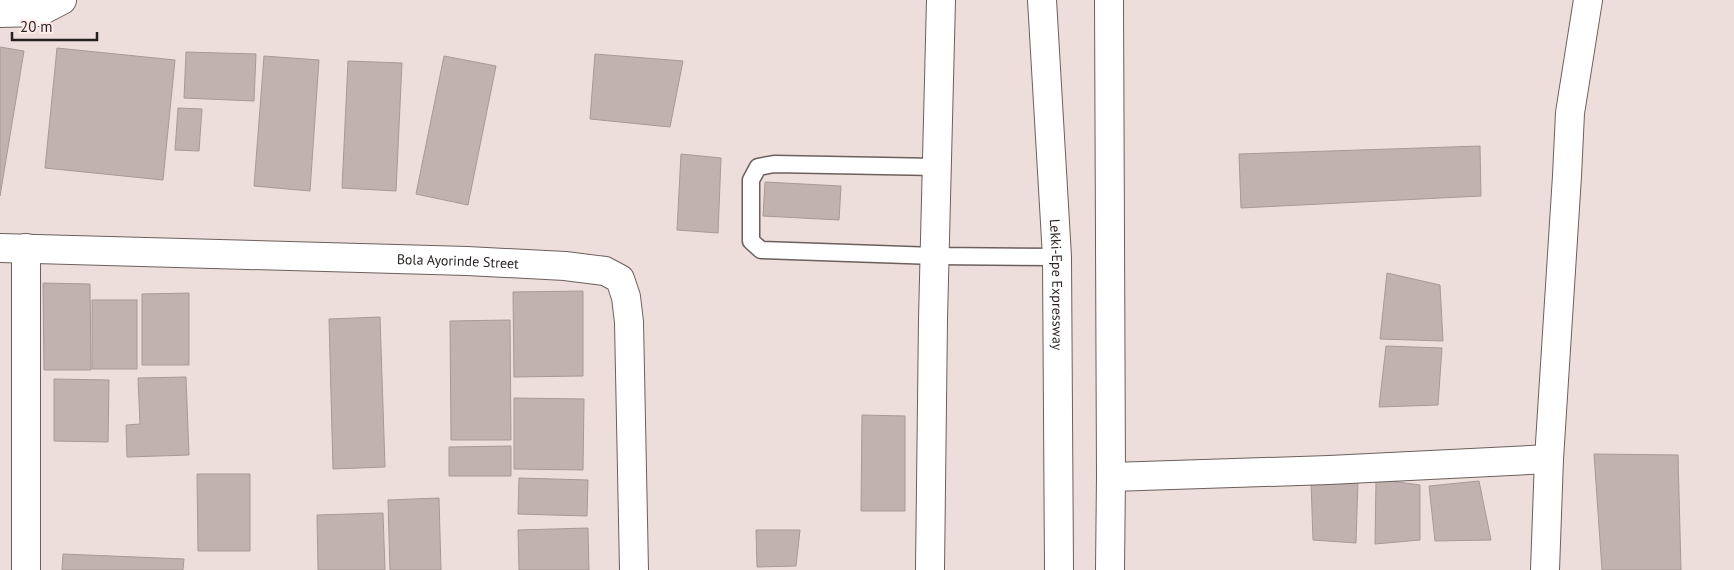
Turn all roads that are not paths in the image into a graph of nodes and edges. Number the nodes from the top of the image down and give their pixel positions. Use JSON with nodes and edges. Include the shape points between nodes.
{"nodes":[{"id":1,"x":62,"y":0,"type":"edge"},
{"id":2,"x":941,"y":0,"type":"edge"},
{"id":3,"x":1042,"y":0,"type":"edge"},
{"id":4,"x":1108,"y":0,"type":"edge"},
{"id":5,"x":1588,"y":0,"type":"edge"},
{"id":6,"x":0,"y":13,"type":"edge"},
{"id":7,"x":937,"y":167,"type":"junction"},
{"id":8,"x":13,"y":248,"type":"edge"},
{"id":9,"x":935,"y":256,"type":"junction"},
{"id":10,"x":1057,"y":257,"type":"junction"},
{"id":11,"x":1549,"y":459,"type":"junction"},
{"id":12,"x":1111,"y":477,"type":"junction"},
{"id":13,"x":26,"y":570,"type":"edge"},
{"id":14,"x":634,"y":570,"type":"edge"},
{"id":15,"x":930,"y":570,"type":"edge"},
{"id":16,"x":1059,"y":570,"type":"edge"},
{"id":17,"x":1110,"y":570,"type":"edge"},
{"id":18,"x":1545,"y":570,"type":"edge"}],
"edges":[{"from":1,"to":6,"type":"main road","via":[[39,12]]},
{"from":2,"to":7,"type":"main road"},
{"from":3,"to":10,"type":"main road","name":"Lekki-Epe Expressway"},
{"from":4,"to":12,"type":"main road"},
{"from":5,"to":11,"type":"main road","via":[[1570,113]]},
{"from":7,"to":9,"type":"main road"},
{"from":7,"to":9,"type":"lane","via":[[774,164],[758,167],[751,180],[751,241],[761,250]]},
{"from":8,"to":13,"type":"main road"},
{"from":8,"to":14,"type":"main road","name":"Bola Ayorinde Street","via":[[467,261],[605,271],[620,279],[629,322]]},
{"from":9,"to":10,"type":"lane"},
{"from":9,"to":15,"type":"main road"},
{"from":10,"to":16,"type":"main road","name":"Lekki-Epe Expressway"},
{"from":11,"to":12,"type":"main road"},
{"from":11,"to":18,"type":"main road"},
{"from":12,"to":17,"type":"main road"}]}
